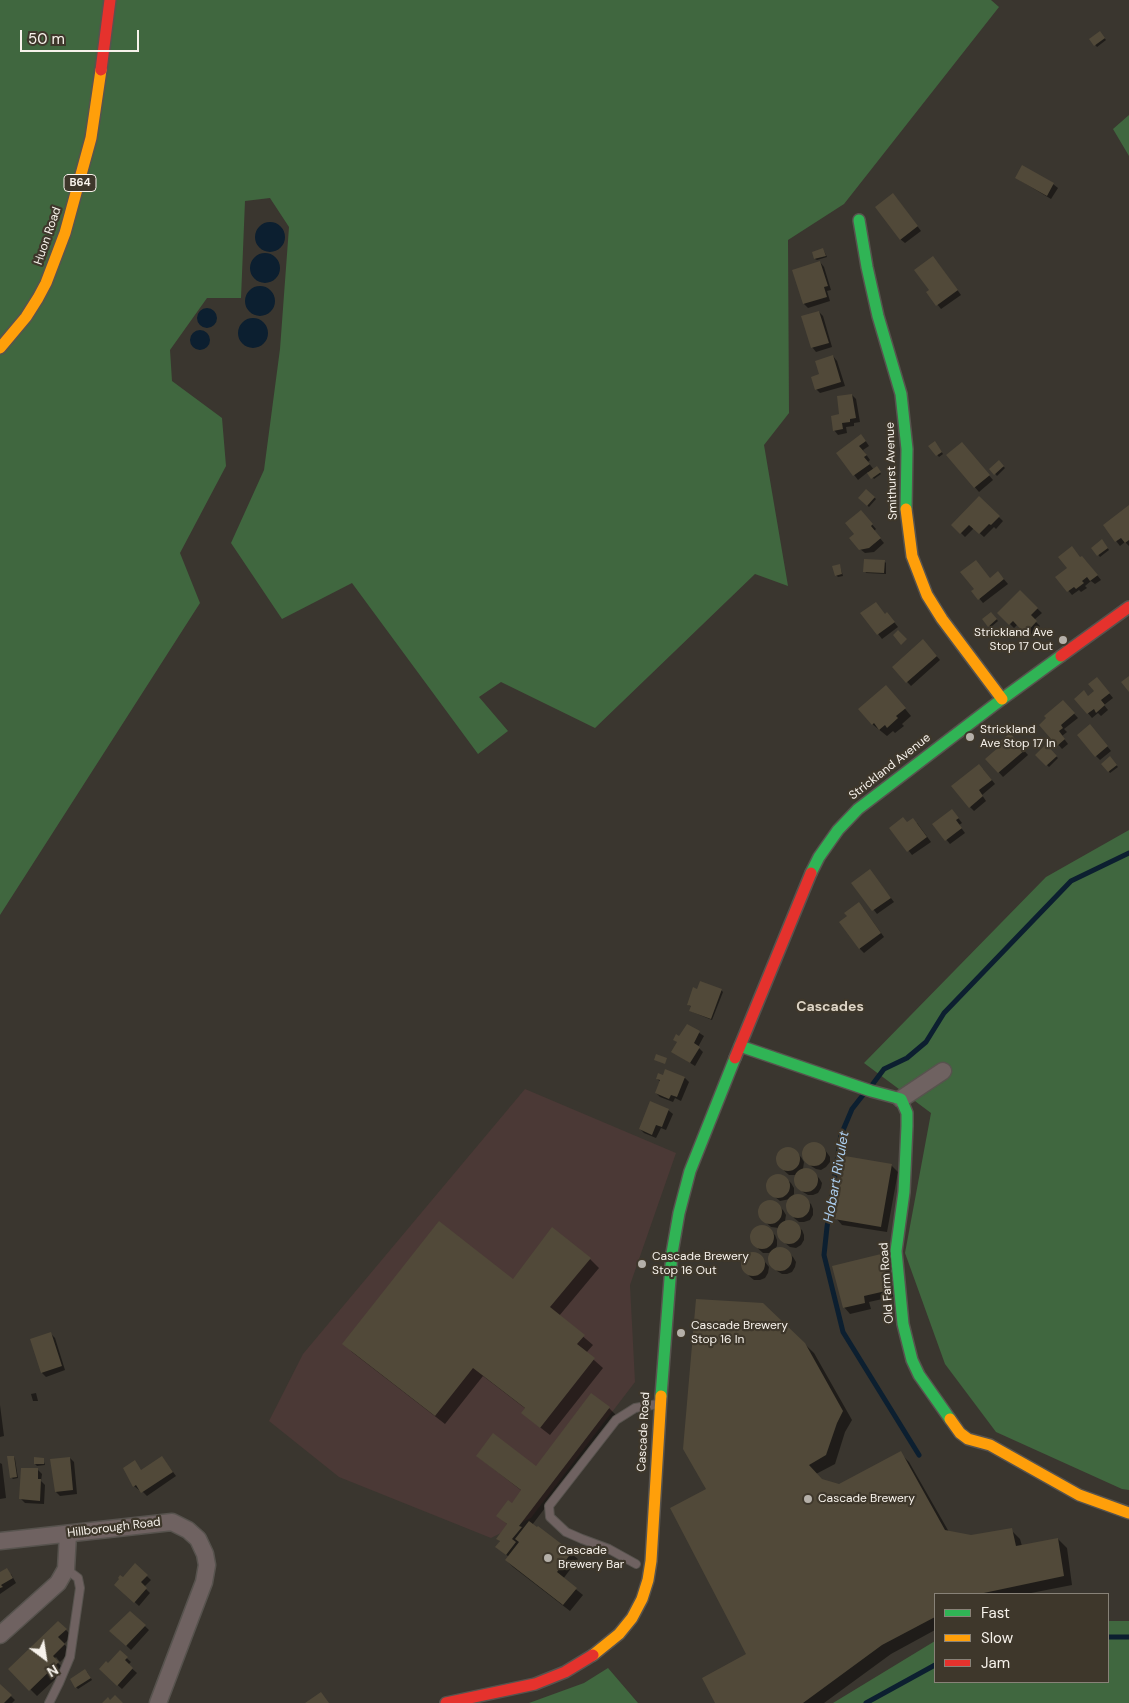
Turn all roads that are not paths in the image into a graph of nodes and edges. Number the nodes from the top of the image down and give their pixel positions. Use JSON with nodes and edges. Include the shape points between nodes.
{"nodes":[{"id":1,"x":110,"y":0,"type":"edge"},
{"id":2,"x":859,"y":220,"type":"dead end"},
{"id":3,"x":0,"y":348,"type":"edge"},
{"id":4,"x":1129,"y":607,"type":"edge"},
{"id":5,"x":1002,"y":699,"type":"junction"},
{"id":6,"x":740,"y":1046,"type":"junction"},
{"id":7,"x":943,"y":1071,"type":"dead end"},
{"id":8,"x":901,"y":1099,"type":"junction"},
{"id":9,"x":660,"y":1404,"type":"junction"},
{"id":10,"x":1129,"y":1513,"type":"edge"},
{"id":11,"x":68,"y":1534,"type":"junction"},
{"id":12,"x":0,"y":1541,"type":"edge"},
{"id":13,"x":636,"y":1564,"type":"dead end"},
{"id":14,"x":66,"y":1569,"type":"junction"},
{"id":15,"x":0,"y":1635,"type":"edge"},
{"id":16,"x":49,"y":1703,"type":"edge"},
{"id":17,"x":158,"y":1703,"type":"edge"},
{"id":18,"x":446,"y":1703,"type":"edge"}],
"edges":[{"from":1,"to":3,"type":"street","name":"Huon Road","number":"B64","via":[[91,138],[65,234],[38,298]]},
{"from":2,"to":5,"type":"street","name":"Smithurst Avenue","via":[[866,267],[901,394],[907,449],[905,502],[912,556],[937,611]]},
{"from":4,"to":5,"type":"street","name":"Strickland Avenue"},
{"from":5,"to":6,"type":"street","name":"Strickland Avenue","via":[[883,788],[838,830],[808,879]]},
{"from":6,"to":8,"type":"street"},
{"from":6,"to":9,"type":"street","name":"Cascade Road","via":[[690,1171],[679,1213],[672,1253]]},
{"from":7,"to":8,"type":"street"},
{"from":8,"to":10,"type":"street","name":"Old Farm Road","via":[[907,1113],[907,1126],[904,1192],[896,1251],[903,1324],[919,1376],[960,1433],[968,1439],[990,1445],[1079,1495]]},
{"from":9,"to":13,"type":"lane","via":[[635,1408],[616,1420],[549,1506],[550,1516],[566,1532],[610,1549]]},
{"from":9,"to":18,"type":"street","name":"Cascade Road","via":[[651,1561],[645,1590],[632,1618],[607,1645],[565,1672],[528,1686]]},
{"from":11,"to":12,"type":"street","name":"Hillborough Road"},
{"from":11,"to":14,"type":"street"},
{"from":11,"to":17,"type":"street","name":"Hillborough Road","via":[[172,1522],[198,1539],[207,1565],[204,1582]]},
{"from":14,"to":15,"type":"street","via":[[58,1583]]},
{"from":14,"to":16,"type":"lane","via":[[78,1578],[80,1588],[70,1656]]}]}
